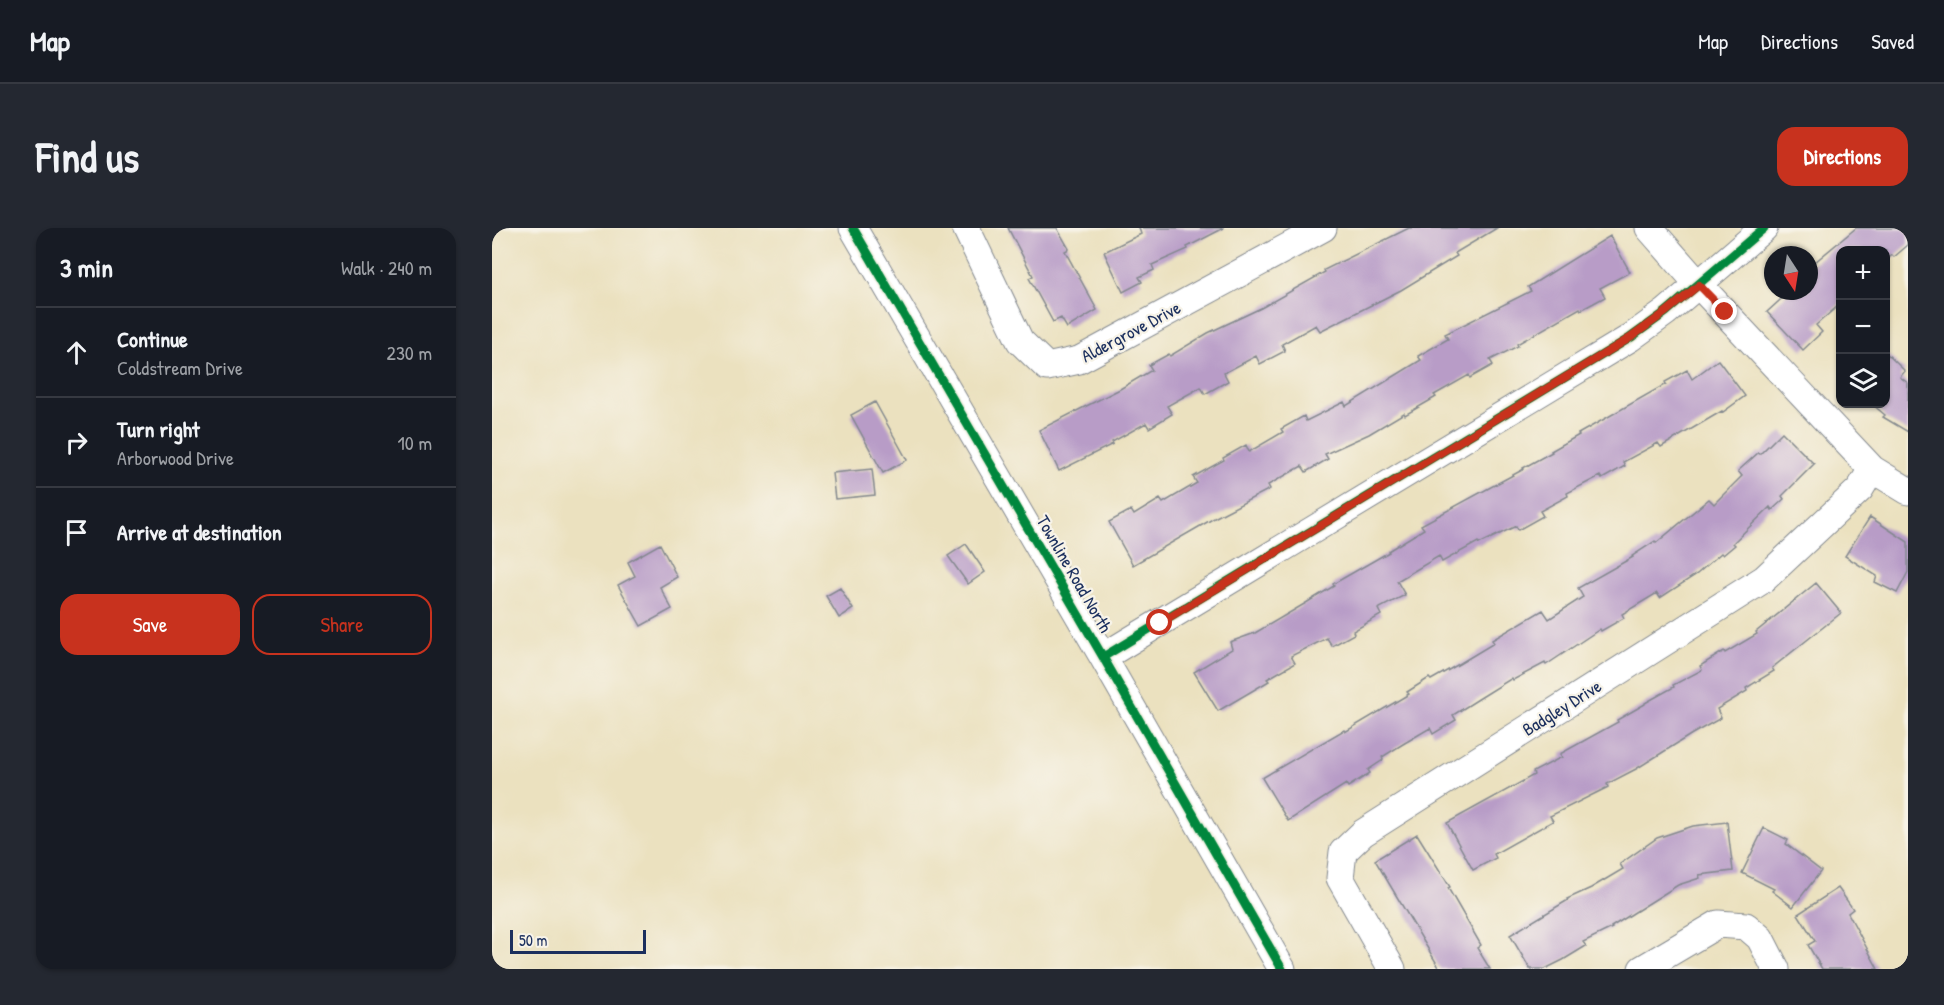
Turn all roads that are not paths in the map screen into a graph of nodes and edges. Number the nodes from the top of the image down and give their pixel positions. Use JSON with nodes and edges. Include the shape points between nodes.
{"nodes":[{"id":1,"x":853,"y":228,"type":"edge"},
{"id":2,"x":966,"y":228,"type":"edge"},
{"id":3,"x":1323,"y":228,"type":"edge"},
{"id":4,"x":1649,"y":228,"type":"edge"},
{"id":5,"x":1764,"y":228,"type":"edge"},
{"id":6,"x":1699,"y":285,"type":"junction"},
{"id":7,"x":1872,"y":469,"type":"junction"},
{"id":8,"x":1908,"y":491,"type":"edge"},
{"id":9,"x":1103,"y":657,"type":"junction"},
{"id":10,"x":1282,"y":969,"type":"edge"},
{"id":11,"x":1392,"y":969,"type":"edge"},
{"id":12,"x":1642,"y":969,"type":"edge"},
{"id":13,"x":1776,"y":969,"type":"edge"}],
"edges":[{"from":1,"to":9,"type":"street","name":"Townline Road North"},
{"from":2,"to":3,"type":"street","name":"Aldergrove Drive","via":[[1020,341],[1047,367],[1079,360]]},
{"from":4,"to":6,"type":"street"},
{"from":5,"to":6,"type":"street"},
{"from":6,"to":7,"type":"street"},
{"from":6,"to":9,"type":"street","via":[[1630,338]]},
{"from":7,"to":8,"type":"street"},
{"from":7,"to":11,"type":"street","name":"Badgley Drive","via":[[1860,489],[1764,579],[1363,833],[1343,852],[1340,878]]},
{"from":9,"to":10,"type":"street","name":"Townline Road North"},
{"from":12,"to":13,"type":"street","via":[[1718,924],[1746,926],[1760,939]]}]}
